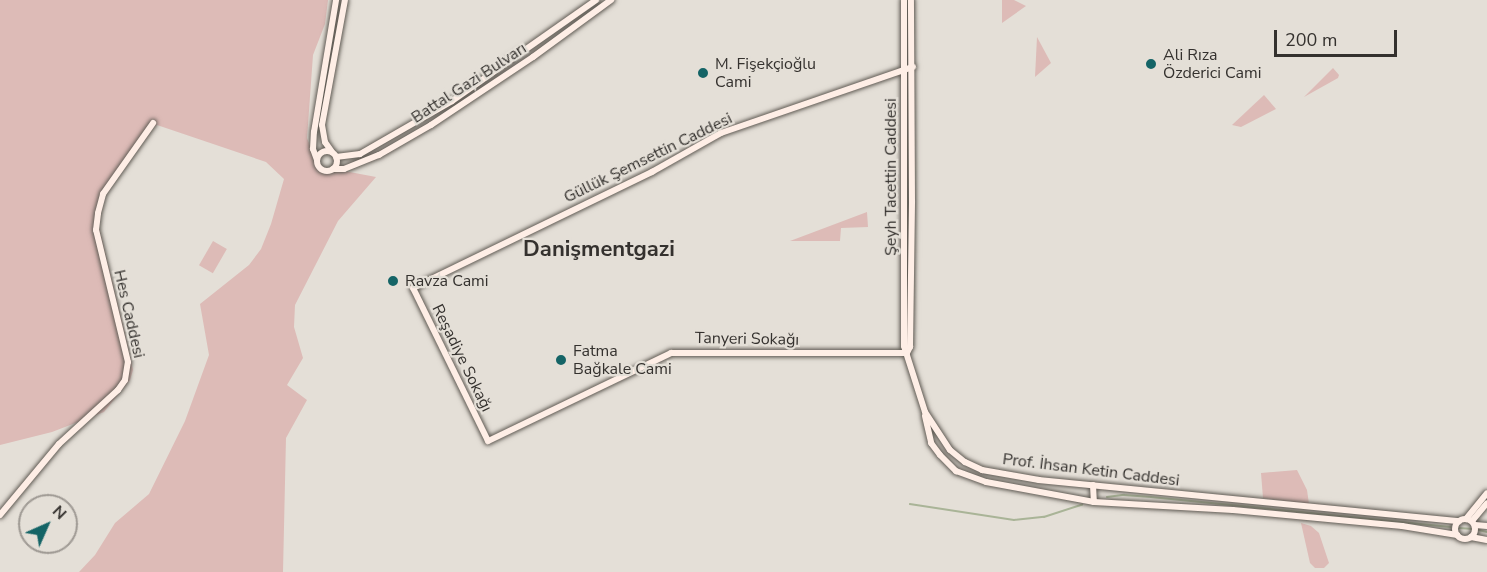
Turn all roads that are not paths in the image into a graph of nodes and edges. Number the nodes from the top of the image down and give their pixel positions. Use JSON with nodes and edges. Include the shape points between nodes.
{"nodes":[{"id":1,"x":336,"y":0,"type":"edge"},
{"id":2,"x":345,"y":0,"type":"edge"},
{"id":3,"x":596,"y":0,"type":"edge"},
{"id":4,"x":611,"y":0,"type":"edge"},
{"id":5,"x":903,"y":0,"type":"edge"},
{"id":6,"x":911,"y":0,"type":"edge"},
{"id":7,"x":913,"y":67,"type":"junction"},
{"id":8,"x":904,"y":70,"type":"junction"},
{"id":9,"x":153,"y":123,"type":"dead end"},
{"id":10,"x":334,"y":154,"type":"junction"},
{"id":11,"x":317,"y":160,"type":"junction"},
{"id":12,"x":333,"y":169,"type":"junction"},
{"id":13,"x":412,"y":288,"type":"joint"},
{"id":14,"x":908,"y":353,"type":"junction"},
{"id":15,"x":925,"y":412,"type":"junction"},
{"id":16,"x":488,"y":441,"type":"joint"},
{"id":17,"x":964,"y":462,"type":"junction"},
{"id":18,"x":956,"y":471,"type":"junction"},
{"id":19,"x":1093,"y":485,"type":"junction"},
{"id":20,"x":1487,"y":493,"type":"edge"},
{"id":21,"x":1094,"y":502,"type":"junction"},
{"id":22,"x":1487,"y":503,"type":"edge"},
{"id":23,"x":0,"y":515,"type":"edge"},
{"id":24,"x":1468,"y":522,"type":"junction"},
{"id":25,"x":1487,"y":526,"type":"edge"},
{"id":26,"x":1457,"y":535,"type":"junction"},
{"id":27,"x":1472,"y":537,"type":"junction"},
{"id":28,"x":1487,"y":540,"type":"edge"}],
"edges":[{"from":1,"to":11,"type":"street","via":[[314,132]]},
{"from":2,"to":10,"type":"street","via":[[322,125],[325,142]]},
{"from":3,"to":10,"type":"street","name":"Battal Gazi Bulvarı","via":[[452,101],[360,154]]},
{"from":4,"to":12,"type":"street","name":"Battal Gazi Bulvarı","via":[[431,125],[379,155],[344,169]]},
{"from":5,"to":8,"type":"street","name":"Şeyh Tacettin Caddesi"},
{"from":6,"to":7,"type":"street","name":"Şeyh Tacettin Caddesi"},
{"from":7,"to":8,"type":"street","name":"Güllük Şemsettin Caddesi"},
{"from":7,"to":14,"type":"street","name":"Şeyh Tacettin Caddesi"},
{"from":8,"to":13,"type":"street","name":"Güllük Şemsettin Caddesi","via":[[721,133],[652,172]]},
{"from":8,"to":14,"type":"street","name":"Şeyh Tacettin Caddesi","via":[[904,335]]},
{"from":9,"to":23,"type":"street","name":"Hes Caddesi","via":[[103,194],[96,230],[128,362],[125,380],[59,444]]},
{"from":10,"to":11,"type":"street","via":[[322,152]]},
{"from":10,"to":12,"type":"street"},
{"from":11,"to":12,"type":"street","via":[[324,170]]},
{"from":13,"to":16,"type":"street","name":"Reşadiye Sokağı"},
{"from":14,"to":15,"type":"street","name":"Şeyh Tacettin Caddesi"},
{"from":14,"to":16,"type":"street","name":"Tanyeri Sokağı","via":[[678,352]]},
{"from":15,"to":17,"type":"street","name":"Prof. İhsan Ketin Caddesi","via":[[950,450]]},
{"from":15,"to":18,"type":"street","name":"Prof. İhsan Ketin Caddesi","via":[[931,442]]},
{"from":17,"to":18,"type":"street"},
{"from":17,"to":19,"type":"street","name":"Prof. İhsan Ketin Caddesi","via":[[982,470]]},
{"from":18,"to":21,"type":"street","name":"Prof. İhsan Ketin Caddesi","via":[[986,482]]},
{"from":19,"to":21,"type":"street"},
{"from":19,"to":24,"type":"street","name":"Prof. İhsan Ketin Caddesi"},
{"from":20,"to":24,"type":"street"},
{"from":21,"to":26,"type":"street","name":"Prof. İhsan Ketin Caddesi","via":[[1233,510]]},
{"from":22,"to":24,"type":"street"},
{"from":24,"to":25,"type":"street","name":"Prof. İhsan Ketin Caddesi"},
{"from":24,"to":26,"type":"street","via":[[1454,528]]},
{"from":24,"to":27,"type":"street"},
{"from":26,"to":27,"type":"street","name":"Prof. İhsan Ketin Caddesi","via":[[1464,539]]},
{"from":27,"to":28,"type":"street"}]}
